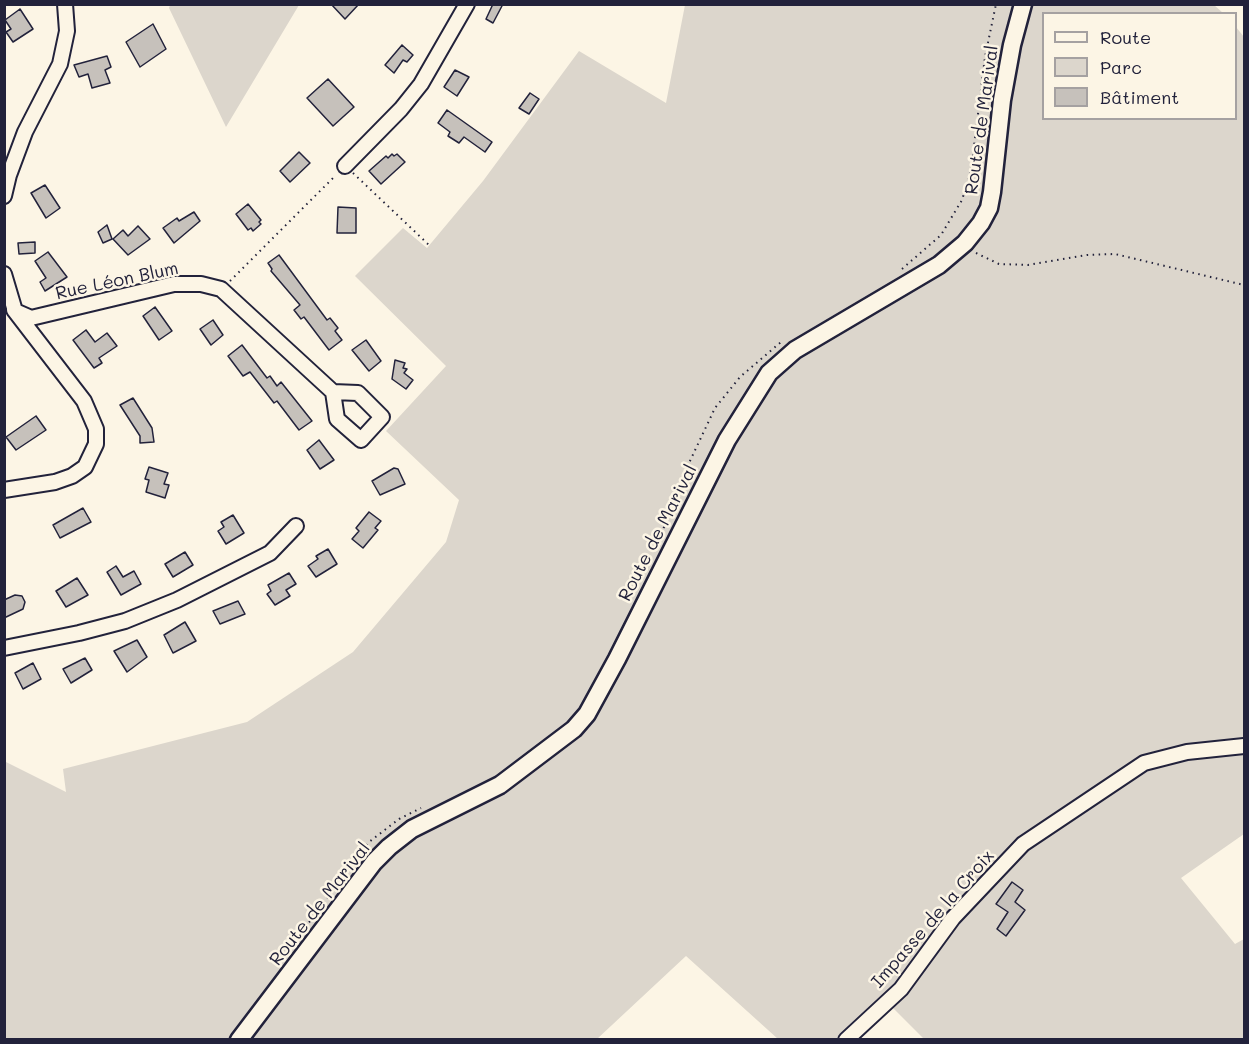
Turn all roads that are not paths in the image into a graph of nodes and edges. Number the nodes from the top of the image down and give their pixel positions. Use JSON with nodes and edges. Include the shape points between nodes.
{"nodes":[{"id":1,"x":65,"y":4,"type":"edge"},
{"id":2,"x":467,"y":4,"type":"edge"},
{"id":3,"x":1023,"y":4,"type":"edge"},
{"id":4,"x":345,"y":166,"type":"road end"},
{"id":5,"x":4,"y":196,"type":"edge"},
{"id":6,"x":4,"y":274,"type":"edge"},
{"id":7,"x":10,"y":310,"type":"edge"},
{"id":8,"x":333,"y":392,"type":"dead end"},
{"id":9,"x":4,"y":490,"type":"edge"},
{"id":10,"x":296,"y":526,"type":"dead end"},
{"id":11,"x":4,"y":648,"type":"edge"},
{"id":12,"x":1245,"y":746,"type":"edge"},
{"id":13,"x":239,"y":1040,"type":"edge"},
{"id":14,"x":846,"y":1040,"type":"edge"}],
"edges":[{"from":1,"to":5,"type":"street","via":[[67,32],[60,64],[26,132]]},
{"from":2,"to":4,"type":"street","via":[[421,84]]},
{"from":3,"to":13,"type":"main road","name":"Route de Marival","via":[[1004,89],[989,208],[981,224],[939,265],[795,350],[769,373],[727,440],[587,714],[567,735],[500,785],[412,829],[389,847]]},
{"from":6,"to":7,"type":"street"},
{"from":7,"to":8,"type":"street","name":"Rue Léon Blum","via":[[32,318],[174,284],[221,289]]},
{"from":7,"to":9,"type":"street","via":[[84,401],[96,429],[96,444],[85,467],[72,476]]},
{"from":10,"to":11,"type":"street","via":[[270,553],[177,600],[125,621]]},
{"from":12,"to":14,"type":"street","name":"Impasse de la Croix","via":[[1186,752],[1144,763],[1023,844],[953,918],[901,989]]}]}
